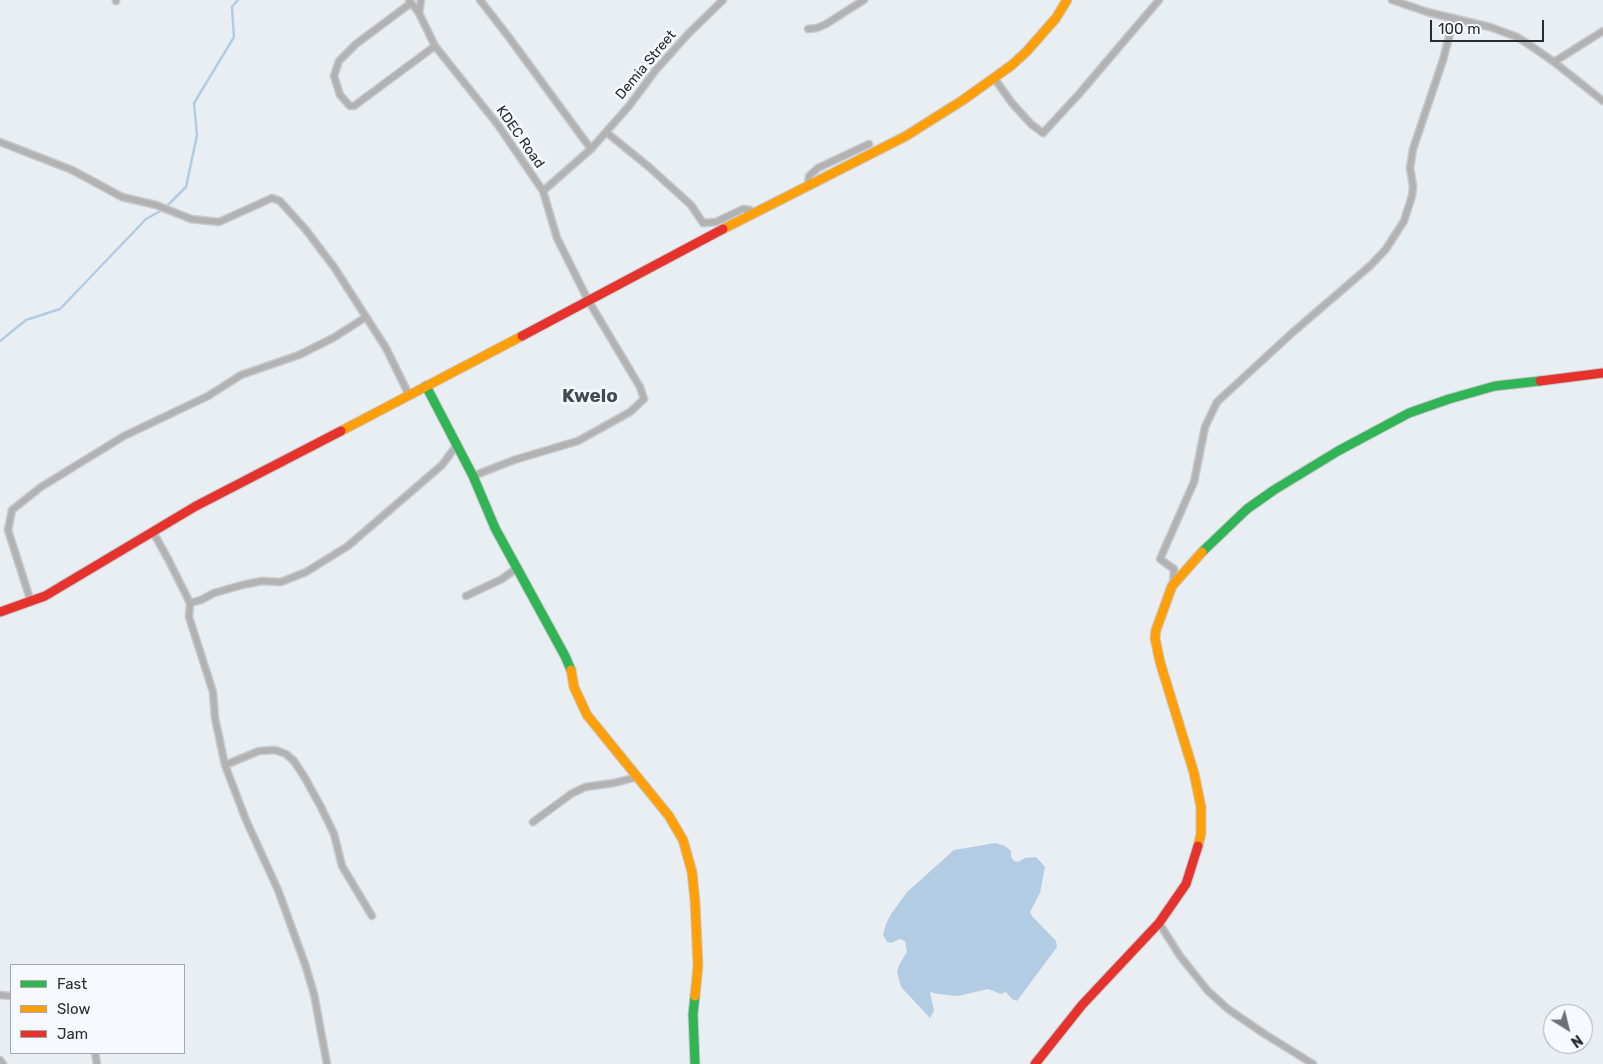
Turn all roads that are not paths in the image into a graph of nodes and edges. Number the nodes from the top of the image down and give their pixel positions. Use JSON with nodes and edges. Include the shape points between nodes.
{"nodes":[{"id":1,"x":421,"y":0,"type":"edge"},
{"id":2,"x":480,"y":0,"type":"edge"},
{"id":3,"x":723,"y":0,"type":"edge"},
{"id":4,"x":864,"y":0,"type":"edge"},
{"id":5,"x":1067,"y":0,"type":"edge"},
{"id":6,"x":1159,"y":0,"type":"edge"},
{"id":7,"x":1392,"y":0,"type":"edge"},
{"id":8,"x":410,"y":2,"type":"edge"},
{"id":9,"x":420,"y":13,"type":"junction"},
{"id":10,"x":1454,"y":18,"type":"junction"},
{"id":11,"x":808,"y":30,"type":"dead end"},
{"id":12,"x":1603,"y":31,"type":"edge"},
{"id":13,"x":435,"y":46,"type":"junction"},
{"id":14,"x":1554,"y":62,"type":"junction"},
{"id":15,"x":994,"y":78,"type":"junction"},
{"id":16,"x":1603,"y":101,"type":"edge"},
{"id":17,"x":606,"y":132,"type":"junction"},
{"id":18,"x":0,"y":142,"type":"edge"},
{"id":19,"x":870,"y":144,"type":"dead end"},
{"id":20,"x":591,"y":149,"type":"junction"},
{"id":21,"x":808,"y":186,"type":"junction"},
{"id":22,"x":543,"y":191,"type":"junction"},
{"id":23,"x":754,"y":214,"type":"junction"},
{"id":24,"x":588,"y":300,"type":"junction"},
{"id":25,"x":366,"y":317,"type":"junction"},
{"id":26,"x":1603,"y":372,"type":"edge"},
{"id":27,"x":426,"y":386,"type":"junction"},
{"id":28,"x":409,"y":395,"type":"junction"},
{"id":29,"x":457,"y":446,"type":"junction"},
{"id":30,"x":473,"y":476,"type":"junction"},
{"id":31,"x":153,"y":532,"type":"junction"},
{"id":32,"x":517,"y":568,"type":"junction"},
{"id":33,"x":1172,"y":586,"type":"junction"},
{"id":34,"x":466,"y":596,"type":"dead end"},
{"id":35,"x":31,"y":602,"type":"junction"},
{"id":36,"x":190,"y":603,"type":"junction"},
{"id":37,"x":0,"y":612,"type":"edge"},
{"id":38,"x":225,"y":764,"type":"junction"},
{"id":39,"x":636,"y":777,"type":"junction"},
{"id":40,"x":532,"y":822,"type":"dead end"},
{"id":41,"x":372,"y":916,"type":"dead end"},
{"id":42,"x":1158,"y":923,"type":"junction"},
{"id":43,"x":0,"y":1060,"type":"edge"},
{"id":44,"x":3,"y":1064,"type":"edge"},
{"id":45,"x":327,"y":1064,"type":"edge"},
{"id":46,"x":694,"y":1064,"type":"edge"},
{"id":47,"x":1035,"y":1064,"type":"edge"},
{"id":48,"x":1313,"y":1064,"type":"edge"}],
"edges":[{"from":1,"to":9,"type":"street"},
{"from":2,"to":20,"type":"street"},
{"from":3,"to":17,"type":"street","name":"Demia Street","via":[[655,71]]},
{"from":4,"to":11,"type":"street","via":[[826,24]]},
{"from":5,"to":15,"type":"street","via":[[1028,51]]},
{"from":6,"to":15,"type":"street","via":[[1043,133],[1012,103]]},
{"from":7,"to":10,"type":"street"},
{"from":8,"to":9,"type":"street","name":"KDEC Road"},
{"from":8,"to":13,"type":"street","via":[[339,61],[334,76],[340,95],[354,106]]},
{"from":9,"to":13,"type":"street","name":"KDEC Road"},
{"from":10,"to":14,"type":"street","via":[[1517,38]]},
{"from":10,"to":33,"type":"street","via":[[1413,149],[1410,168],[1412,196],[1404,221],[1371,266],[1306,320],[1217,402],[1205,428],[1194,482],[1160,559],[1174,569]]},
{"from":12,"to":14,"type":"street"},
{"from":13,"to":22,"type":"street","name":"KDEC Road","via":[[498,125]]},
{"from":14,"to":16,"type":"street"},
{"from":15,"to":21,"type":"street","via":[[906,136]]},
{"from":17,"to":20,"type":"street","name":"Demia Street"},
{"from":17,"to":23,"type":"street","via":[[691,205],[702,223],[716,222],[743,209]]},
{"from":18,"to":25,"type":"street","via":[[72,170],[122,197],[156,205],[191,220],[219,222],[272,198],[280,201],[326,256]]},
{"from":19,"to":21,"type":"street","via":[[818,168],[809,176]]},
{"from":20,"to":22,"type":"street","name":"Demia Street"},
{"from":21,"to":23,"type":"street"},
{"from":22,"to":24,"type":"street","name":"KDEC Road","via":[[557,238]]},
{"from":23,"to":24,"type":"street"},
{"from":24,"to":27,"type":"street"},
{"from":24,"to":30,"type":"street","name":"KDEC Road","via":[[644,398],[630,412],[578,441]]},
{"from":25,"to":28,"type":"street","via":[[386,348]]},
{"from":25,"to":35,"type":"street","via":[[299,355],[241,375],[208,396],[124,436],[41,487],[12,510],[8,530]]},
{"from":26,"to":33,"type":"street","via":[[1495,386],[1409,413],[1338,451],[1246,509]]},
{"from":27,"to":28,"type":"street"},
{"from":27,"to":29,"type":"street"},
{"from":28,"to":31,"type":"street","via":[[196,506]]},
{"from":29,"to":30,"type":"street"},
{"from":29,"to":36,"type":"street","via":[[442,465],[364,533],[314,566],[281,582],[242,585],[214,592]]},
{"from":30,"to":32,"type":"street","via":[[495,528]]},
{"from":31,"to":35,"type":"street"},
{"from":31,"to":36,"type":"street"},
{"from":32,"to":34,"type":"street"},
{"from":32,"to":39,"type":"street","via":[[565,656],[587,715]]},
{"from":33,"to":42,"type":"street","via":[[1155,638],[1194,773],[1201,834],[1186,884]]},
{"from":35,"to":37,"type":"street"},
{"from":36,"to":38,"type":"street","via":[[189,617],[214,692],[215,718]]},
{"from":38,"to":41,"type":"street","via":[[269,750],[286,754],[294,761],[334,834],[342,866]]},
{"from":38,"to":45,"type":"street","via":[[305,964]]},
{"from":39,"to":40,"type":"street","via":[[585,787]]},
{"from":39,"to":46,"type":"street","via":[[683,840],[692,872],[698,966],[693,1014]]},
{"from":42,"to":47,"type":"street","via":[[1082,1005]]},
{"from":42,"to":48,"type":"street","via":[[1208,991],[1228,1009]]},
{"from":43,"to":44,"type":"street"}]}
